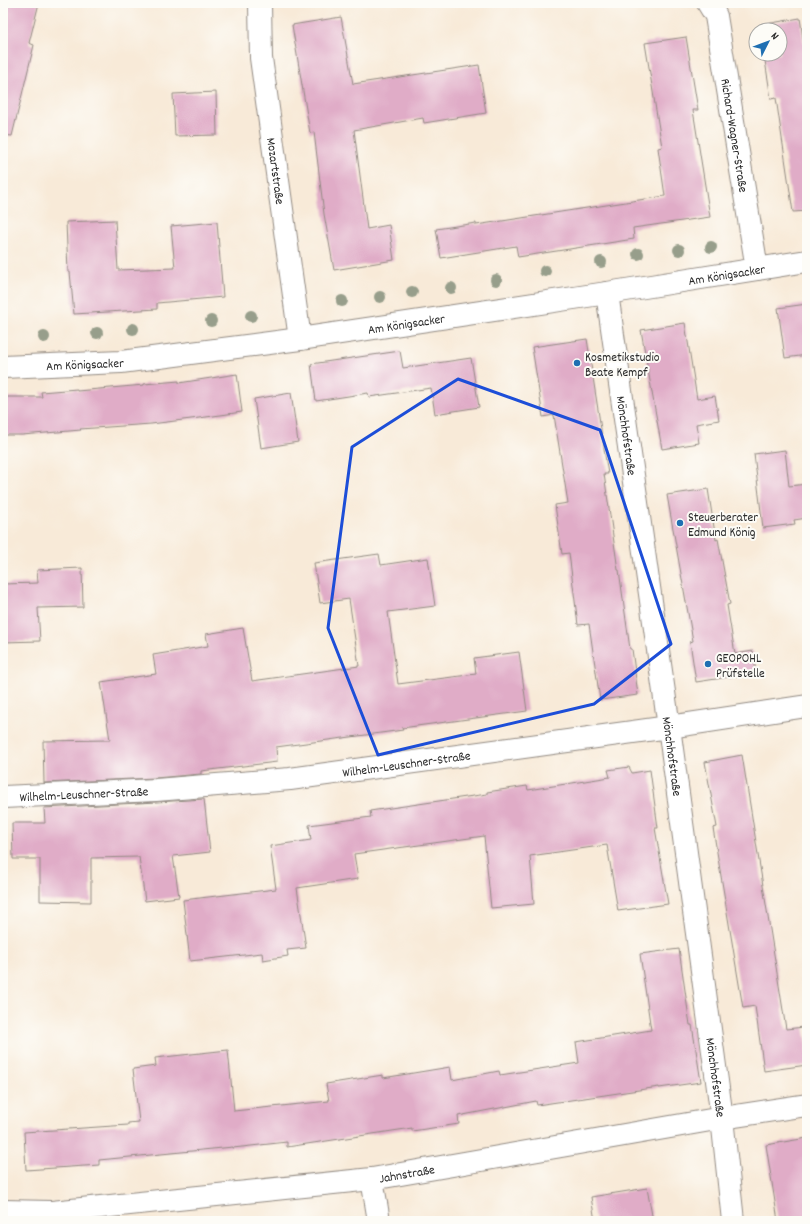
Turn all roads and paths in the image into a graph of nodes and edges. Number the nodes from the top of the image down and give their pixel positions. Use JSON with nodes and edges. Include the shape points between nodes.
{"nodes":[{"id":1,"x":260,"y":3,"type":"edge"},
{"id":2,"x":708,"y":3,"type":"edge"},
{"id":3,"x":807,"y":261,"type":"edge"},
{"id":4,"x":757,"y":269,"type":"junction"},
{"id":5,"x":607,"y":293,"type":"junction"},
{"id":6,"x":300,"y":339,"type":"junction"},
{"id":7,"x":3,"y":367,"type":"edge"},
{"id":8,"x":807,"y":706,"type":"edge"},
{"id":9,"x":669,"y":727,"type":"junction"},
{"id":10,"x":3,"y":797,"type":"edge"},
{"id":11,"x":807,"y":1104,"type":"edge"},
{"id":12,"x":722,"y":1118,"type":"junction"},
{"id":13,"x":372,"y":1179,"type":"junction"},
{"id":14,"x":3,"y":1211,"type":"edge"},
{"id":15,"x":52,"y":1216,"type":"edge"},
{"id":16,"x":379,"y":1221,"type":"edge"},
{"id":17,"x":733,"y":1221,"type":"edge"}],
"edges":[{"from":1,"to":6,"type":"street","name":"Mozartstraße","via":[[261,58]]},
{"from":2,"to":4,"type":"street","name":"Richard-Wagner-Straße","via":[[716,16]]},
{"from":3,"to":4,"type":"street","name":"Am Königsacker"},
{"from":4,"to":5,"type":"street","name":"Am Königsacker"},
{"from":5,"to":6,"type":"street","name":"Am Königsacker"},
{"from":5,"to":9,"type":"street","name":"Mönchhofstraße"},
{"from":6,"to":7,"type":"street","name":"Am Königsacker","via":[[121,362]]},
{"from":8,"to":9,"type":"street","name":"Wilhelm-Leuschner-Straße"},
{"from":9,"to":10,"type":"street","name":"Wilhelm-Leuschner-Straße","via":[[290,779],[156,790]]},
{"from":9,"to":12,"type":"street","name":"Mönchhofstraße"},
{"from":11,"to":12,"type":"street","name":"Jahnstraße"},
{"from":12,"to":13,"type":"street","name":"Jahnstraße"},
{"from":12,"to":17,"type":"street","name":"Mönchhofstraße"},
{"from":13,"to":15,"type":"street","name":"Jahnstraße"},
{"from":13,"to":16,"type":"street"},
{"from":14,"to":15,"type":"street","name":"Jahnstraße"}]}
